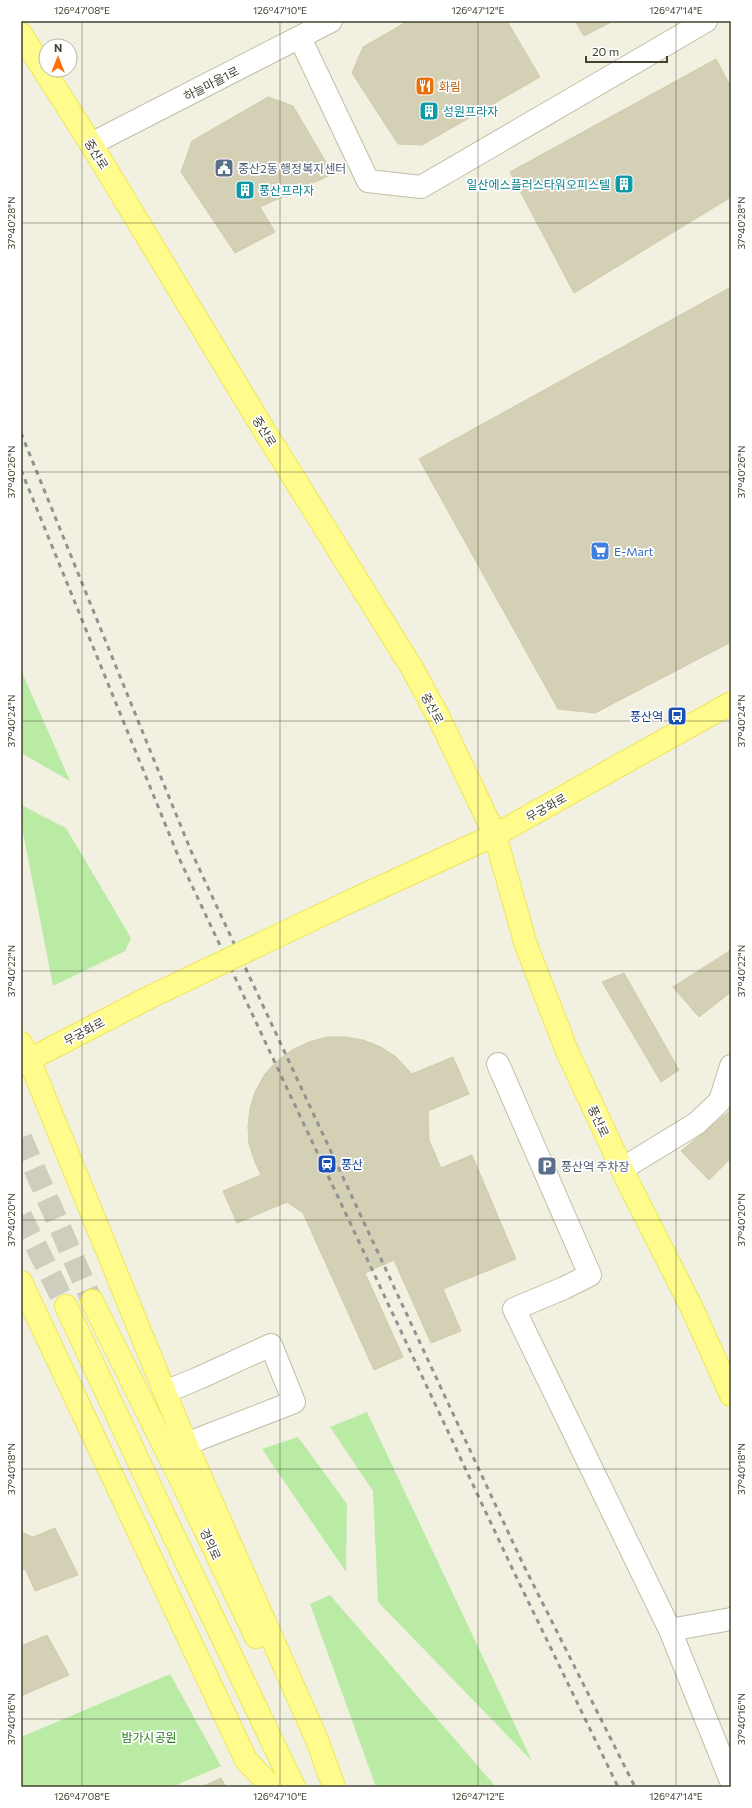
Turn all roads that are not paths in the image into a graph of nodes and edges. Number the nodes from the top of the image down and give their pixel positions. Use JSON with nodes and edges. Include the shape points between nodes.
{"nodes":[{"id":1,"x":331,"y":21,"type":"edge"},
{"id":2,"x":706,"y":21,"type":"edge"},
{"id":3,"x":21,"y":34,"type":"edge"},
{"id":4,"x":300,"y":38,"type":"junction"},
{"id":5,"x":91,"y":144,"type":"junction"},
{"id":6,"x":731,"y":703,"type":"edge"},
{"id":7,"x":495,"y":835,"type":"junction"},
{"id":8,"x":24,"y":1056,"type":"edge"},
{"id":9,"x":498,"y":1064,"type":"dead end"},
{"id":10,"x":731,"y":1066,"type":"edge"},
{"id":11,"x":622,"y":1169,"type":"junction"},
{"id":12,"x":21,"y":1282,"type":"edge"},
{"id":13,"x":92,"y":1301,"type":"tunnel mouth"},
{"id":14,"x":66,"y":1306,"type":"tunnel mouth"},
{"id":15,"x":165,"y":1392,"type":"junction"},
{"id":16,"x":731,"y":1396,"type":"edge"},
{"id":17,"x":186,"y":1444,"type":"junction"},
{"id":18,"x":731,"y":1619,"type":"edge"},
{"id":19,"x":670,"y":1630,"type":"junction"},
{"id":20,"x":731,"y":1781,"type":"edge"},
{"id":21,"x":272,"y":1787,"type":"edge"},
{"id":22,"x":294,"y":1787,"type":"edge"},
{"id":23,"x":329,"y":1787,"type":"edge"},
{"id":24,"x":334,"y":1787,"type":"edge"}],
"edges":[{"from":1,"to":4,"type":"street","name":"하늘마을1로"},
{"from":2,"to":4,"type":"street","via":[[421,187],[368,180]]},
{"from":3,"to":5,"type":"main road","name":"중산로"},
{"from":4,"to":5,"type":"street","name":"하늘마을1로"},
{"from":5,"to":7,"type":"main road","name":"중산로","via":[[412,668]]},
{"from":6,"to":7,"type":"main road","name":"무궁화로"},
{"from":7,"to":8,"type":"main road","name":"무궁화로","bridge":true},
{"from":7,"to":11,"type":"main road","name":"풍산로","via":[[526,944],[567,1051]]},
{"from":8,"to":15,"type":"main road"},
{"from":9,"to":19,"type":"street","via":[[590,1275],[514,1309]]},
{"from":10,"to":11,"type":"street","via":[[720,1101],[697,1123]]},
{"from":11,"to":16,"type":"main road","name":"풍산로","via":[[692,1308]]},
{"from":12,"to":21,"type":"main road","via":[[246,1760]]},
{"from":13,"to":23,"type":"main road","name":"경의로"},
{"from":14,"to":22,"type":"main road"},
{"from":15,"to":17,"type":"main road"},
{"from":15,"to":17,"type":"street","via":[[271,1345],[294,1402]]},
{"from":17,"to":24,"type":"main road","via":[[317,1740]]},
{"from":18,"to":19,"type":"street"},
{"from":19,"to":20,"type":"street"}]}
